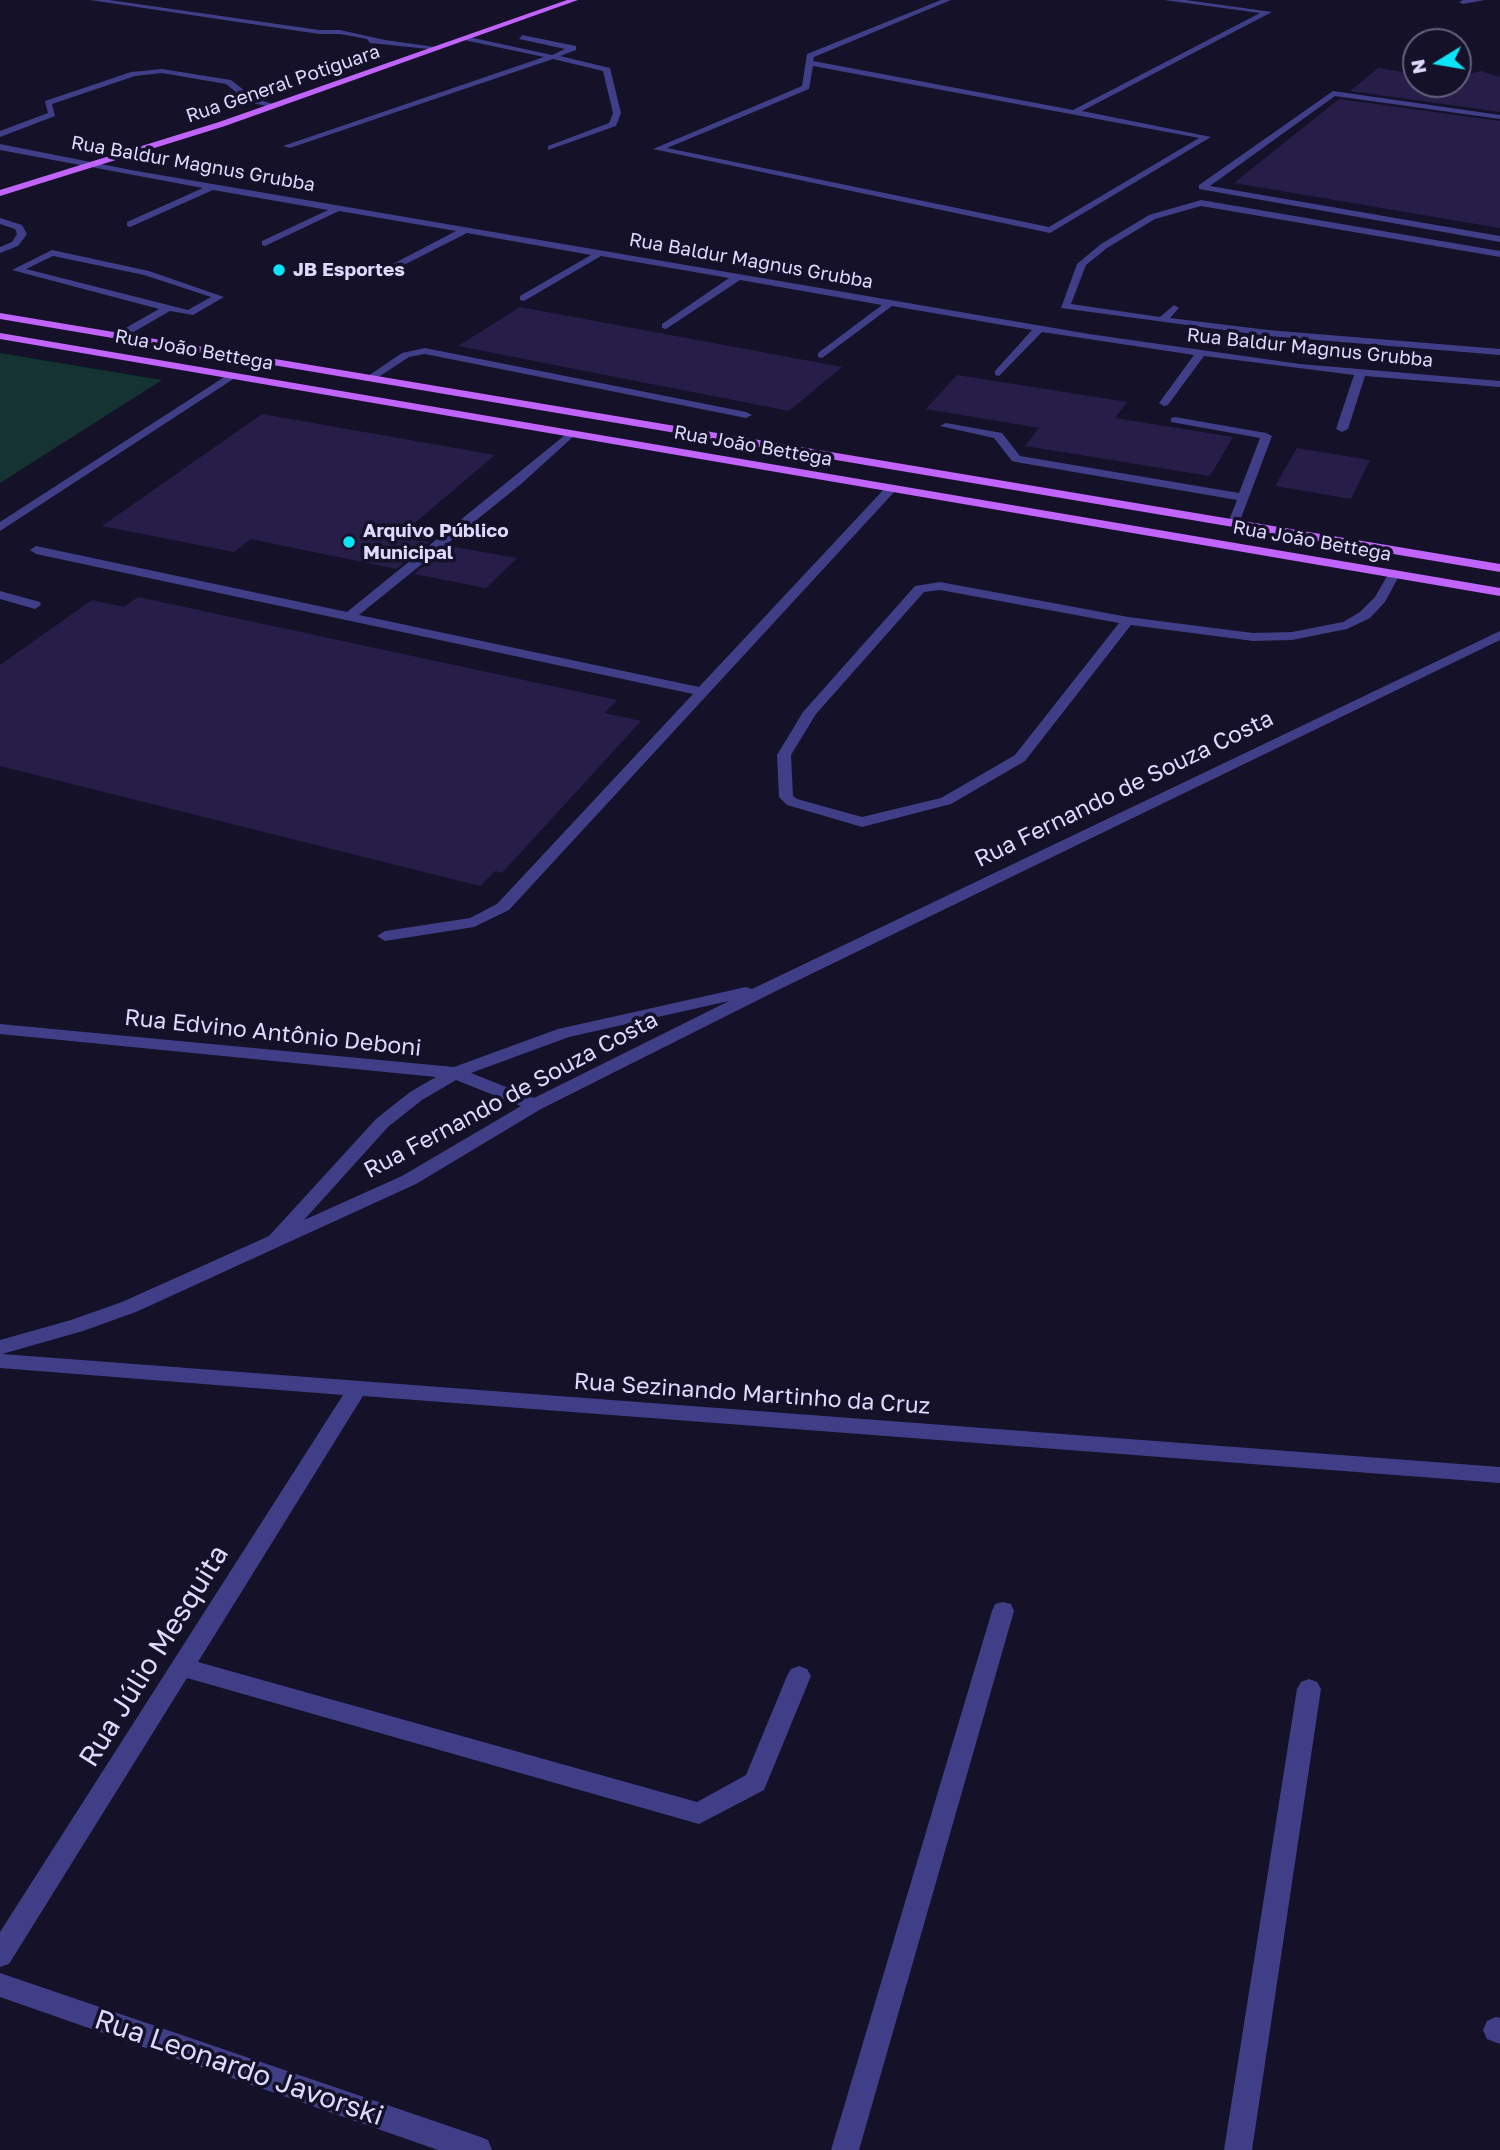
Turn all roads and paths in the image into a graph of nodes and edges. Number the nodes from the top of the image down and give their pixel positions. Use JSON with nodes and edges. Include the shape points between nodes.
{"nodes":[{"id":1,"x":94,"y":0,"type":"edge"},
{"id":2,"x":575,"y":0,"type":"edge"},
{"id":3,"x":947,"y":0,"type":"edge"},
{"id":4,"x":1168,"y":0,"type":"edge"},
{"id":5,"x":1481,"y":0,"type":"edge"},
{"id":6,"x":1463,"y":2,"type":"dead end"},
{"id":7,"x":489,"y":30,"type":"junction"},
{"id":8,"x":467,"y":38,"type":"junction"},
{"id":9,"x":438,"y":48,"type":"junction"},
{"id":10,"x":553,"y":57,"type":"junction"},
{"id":11,"x":809,"y":63,"type":"junction"},
{"id":12,"x":275,"y":106,"type":"junction"},
{"id":13,"x":1075,"y":112,"type":"junction"},
{"id":14,"x":1500,"y":117,"type":"edge"},
{"id":15,"x":0,"y":134,"type":"edge"},
{"id":16,"x":287,"y":146,"type":"dead end"},
{"id":17,"x":0,"y":147,"type":"edge"},
{"id":18,"x":551,"y":148,"type":"dead end"},
{"id":19,"x":97,"y":164,"type":"junction"},
{"id":20,"x":212,"y":187,"type":"junction"},
{"id":21,"x":0,"y":193,"type":"edge"},
{"id":22,"x":339,"y":208,"type":"junction"},
{"id":23,"x":0,"y":222,"type":"edge"},
{"id":24,"x":130,"y":224,"type":"dead end"},
{"id":25,"x":466,"y":230,"type":"junction"},
{"id":26,"x":1500,"y":239,"type":"edge"},
{"id":27,"x":264,"y":243,"type":"dead end"},
{"id":28,"x":0,"y":250,"type":"edge"},
{"id":29,"x":600,"y":253,"type":"junction"},
{"id":30,"x":1500,"y":254,"type":"edge"},
{"id":31,"x":390,"y":269,"type":"dead end"},
{"id":32,"x":738,"y":277,"type":"junction"},
{"id":33,"x":524,"y":298,"type":"dead end"},
{"id":34,"x":890,"y":303,"type":"junction"},
{"id":35,"x":1174,"y":308,"type":"dead end"},
{"id":36,"x":166,"y":309,"type":"junction"},
{"id":37,"x":0,"y":316,"type":"edge"},
{"id":38,"x":1162,"y":320,"type":"junction"},
{"id":39,"x":666,"y":326,"type":"dead end"},
{"id":40,"x":1039,"y":329,"type":"junction"},
{"id":41,"x":0,"y":336,"type":"edge"},
{"id":42,"x":119,"y":336,"type":"junction"},
{"id":43,"x":1500,"y":352,"type":"edge"},
{"id":44,"x":1200,"y":354,"type":"junction"},
{"id":45,"x":822,"y":355,"type":"dead end"},
{"id":46,"x":999,"y":373,"type":"dead end"},
{"id":47,"x":1360,"y":374,"type":"junction"},
{"id":48,"x":233,"y":376,"type":"junction"},
{"id":49,"x":370,"y":378,"type":"junction"},
{"id":50,"x":1500,"y":384,"type":"edge"},
{"id":51,"x":477,"y":396,"type":"junction"},
{"id":52,"x":1164,"y":403,"type":"dead end"},
{"id":53,"x":527,"y":405,"type":"junction"},
{"id":54,"x":455,"y":414,"type":"junction"},
{"id":55,"x":746,"y":415,"type":"dead end"},
{"id":56,"x":1175,"y":420,"type":"dead end"},
{"id":57,"x":506,"y":423,"type":"junction"},
{"id":58,"x":946,"y":426,"type":"dead end"},
{"id":59,"x":1342,"y":429,"type":"dead end"},
{"id":60,"x":570,"y":434,"type":"junction"},
{"id":61,"x":891,"y":489,"type":"junction"},
{"id":62,"x":1243,"y":497,"type":"junction"},
{"id":63,"x":1234,"y":523,"type":"junction"},
{"id":64,"x":0,"y":527,"type":"edge"},
{"id":65,"x":36,"y":550,"type":"dead end"},
{"id":66,"x":1405,"y":552,"type":"junction"},
{"id":67,"x":1500,"y":568,"type":"edge"},
{"id":68,"x":1394,"y":575,"type":"junction"},
{"id":69,"x":1500,"y":592,"type":"edge"},
{"id":70,"x":0,"y":595,"type":"edge"},
{"id":71,"x":35,"y":605,"type":"dead end"},
{"id":72,"x":349,"y":617,"type":"junction"},
{"id":73,"x":1128,"y":621,"type":"junction"},
{"id":74,"x":1500,"y":635,"type":"edge"},
{"id":75,"x":702,"y":692,"type":"junction"},
{"id":76,"x":385,"y":936,"type":"dead end"},
{"id":77,"x":770,"y":987,"type":"junction"},
{"id":78,"x":0,"y":1029,"type":"edge"},
{"id":79,"x":455,"y":1073,"type":"junction"},
{"id":80,"x":535,"y":1105,"type":"junction"},
{"id":81,"x":273,"y":1242,"type":"junction"},
{"id":82,"x":0,"y":1347,"type":"edge"},
{"id":83,"x":0,"y":1361,"type":"edge"},
{"id":84,"x":358,"y":1388,"type":"junction"},
{"id":85,"x":1500,"y":1475,"type":"edge"},
{"id":86,"x":1003,"y":1611,"type":"dead end"},
{"id":87,"x":182,"y":1667,"type":"junction"},
{"id":88,"x":799,"y":1676,"type":"dead end"},
{"id":89,"x":1309,"y":1689,"type":"dead end"},
{"id":90,"x":0,"y":1955,"type":"edge"},
{"id":91,"x":0,"y":1985,"type":"edge"},
{"id":92,"x":478,"y":2150,"type":"edge"},
{"id":93,"x":845,"y":2150,"type":"edge"},
{"id":94,"x":1238,"y":2150,"type":"edge"}],
"edges":[{"from":1,"to":9,"type":"street"},
{"from":2,"to":7,"type":"main road","name":"Rua General Potiguara"},
{"from":3,"to":11,"type":"street","via":[[810,56]]},
{"from":4,"to":13,"type":"street","via":[[1268,12]]},
{"from":5,"to":6,"type":"street"},
{"from":7,"to":8,"type":"main road","name":"Rua General Potiguara"},
{"from":7,"to":10,"type":"street","via":[[573,48]]},
{"from":8,"to":9,"type":"main road","name":"Rua General Potiguara"},
{"from":8,"to":10,"type":"street"},
{"from":9,"to":12,"type":"main road","name":"Rua General Potiguara"},
{"from":10,"to":16,"type":"street"},
{"from":10,"to":18,"type":"street","via":[[607,70],[617,113],[613,124]]},
{"from":11,"to":13,"type":"street"},
{"from":11,"to":13,"type":"street","via":[[806,87],[657,149],[1049,230],[1207,137]]},
{"from":12,"to":15,"type":"street","via":[[251,100],[228,82],[162,71],[134,74],[48,103],[52,114]]},
{"from":12,"to":19,"type":"main road","name":"Rua General Potiguara"},
{"from":14,"to":26,"type":"street","via":[[1333,93],[1202,187]]},
{"from":17,"to":19,"type":"street","name":"Rua Baldur Magnus Grubba"},
{"from":19,"to":20,"type":"street","name":"Rua Baldur Magnus Grubba"},
{"from":19,"to":21,"type":"main road","name":"Rua General Potiguara"},
{"from":20,"to":22,"type":"street","name":"Rua Baldur Magnus Grubba"},
{"from":20,"to":24,"type":"street"},
{"from":22,"to":25,"type":"street","name":"Rua Baldur Magnus Grubba"},
{"from":22,"to":27,"type":"street"},
{"from":23,"to":28,"type":"street","via":[[19,227],[22,234]]},
{"from":25,"to":29,"type":"street","name":"Rua Baldur Magnus Grubba"},
{"from":25,"to":31,"type":"street"},
{"from":29,"to":32,"type":"street","name":"Rua Baldur Magnus Grubba"},
{"from":29,"to":33,"type":"street"},
{"from":30,"to":38,"type":"street","via":[[1201,203],[1152,217],[1104,246],[1082,264],[1065,306]]},
{"from":32,"to":34,"type":"street","name":"Rua Baldur Magnus Grubba"},
{"from":32,"to":39,"type":"street"},
{"from":34,"to":40,"type":"street","name":"Rua Baldur Magnus Grubba"},
{"from":34,"to":45,"type":"street"},
{"from":35,"to":38,"type":"street"},
{"from":36,"to":36,"type":"street","via":[[189,313],[219,297],[146,273],[52,253],[17,270]]},
{"from":36,"to":42,"type":"street"},
{"from":37,"to":42,"type":"main road","name":"Rua João Bettega"},
{"from":38,"to":43,"type":"street"},
{"from":40,"to":44,"type":"street","name":"Rua Baldur Magnus Grubba"},
{"from":40,"to":46,"type":"street"},
{"from":41,"to":48,"type":"main road","name":"Rua João Bettega"},
{"from":42,"to":49,"type":"main road","name":"Rua João Bettega"},
{"from":44,"to":47,"type":"street","name":"Rua Baldur Magnus Grubba"},
{"from":44,"to":52,"type":"street"},
{"from":47,"to":50,"type":"street","name":"Rua Baldur Magnus Grubba"},
{"from":47,"to":59,"type":"street"},
{"from":48,"to":54,"type":"main road","name":"Rua João Bettega"},
{"from":48,"to":64,"type":"street"},
{"from":49,"to":51,"type":"main road","name":"Rua João Bettega"},
{"from":49,"to":55,"type":"street","via":[[406,355],[425,351]]},
{"from":51,"to":53,"type":"main road","name":"Rua João Bettega"},
{"from":51,"to":54,"type":"main road"},
{"from":53,"to":57,"type":"main road"},
{"from":53,"to":63,"type":"main road","name":"Rua João Bettega"},
{"from":54,"to":57,"type":"main road","name":"Rua João Bettega"},
{"from":56,"to":62,"type":"street","via":[[1266,436]]},
{"from":57,"to":60,"type":"main road","name":"Rua João Bettega"},
{"from":58,"to":62,"type":"street","via":[[998,435],[1016,459]]},
{"from":60,"to":61,"type":"main road","name":"Rua João Bettega"},
{"from":60,"to":72,"type":"street"},
{"from":61,"to":68,"type":"main road","name":"Rua João Bettega"},
{"from":61,"to":75,"type":"street"},
{"from":62,"to":63,"type":"street"},
{"from":63,"to":66,"type":"main road","name":"Rua João Bettega"},
{"from":65,"to":72,"type":"street"},
{"from":66,"to":67,"type":"main road","name":"Rua João Bettega"},
{"from":66,"to":68,"type":"main road"},
{"from":68,"to":69,"type":"main road","name":"Rua João Bettega"},
{"from":68,"to":73,"type":"street","via":[[1365,615],[1322,631],[1253,636]]},
{"from":70,"to":71,"type":"street"},
{"from":72,"to":75,"type":"street"},
{"from":73,"to":73,"type":"street","via":[[1020,758],[946,801],[862,822],[786,797],[784,755],[810,712],[920,589],[940,586]]},
{"from":74,"to":77,"type":"street","name":"Rua Fernando de Souza Costa"},
{"from":75,"to":76,"type":"street","via":[[503,907],[474,922]]},
{"from":77,"to":79,"type":"street","name":"Rua Fernando de Souza Costa","via":[[564,1033]]},
{"from":77,"to":80,"type":"street","name":"Rua Fernando de Souza Costa"},
{"from":78,"to":79,"type":"street","name":"Rua Edvino Antônio Deboni"},
{"from":79,"to":80,"type":"street","name":"Rua Edvino Antônio Deboni"},
{"from":79,"to":81,"type":"street","name":"Rua Fernando de Souza Costa","via":[[382,1123]]},
{"from":80,"to":81,"type":"street","name":"Rua Fernando de Souza Costa","via":[[409,1180]]},
{"from":81,"to":82,"type":"street","name":"Rua Fernando de Souza Costa","via":[[129,1307]]},
{"from":83,"to":84,"type":"street","name":"Rua Sezinando Martinho da Cruz"},
{"from":84,"to":85,"type":"street","name":"Rua Sezinando Martinho da Cruz"},
{"from":84,"to":87,"type":"street","name":"Rua Júlio Mesquita"},
{"from":86,"to":93,"type":"street"},
{"from":87,"to":88,"type":"street","via":[[699,1813],[755,1782]]},
{"from":87,"to":90,"type":"street","name":"Rua Júlio Mesquita"},
{"from":89,"to":94,"type":"street"},
{"from":91,"to":92,"type":"street","name":"Rua Leonardo Javorski"}]}
